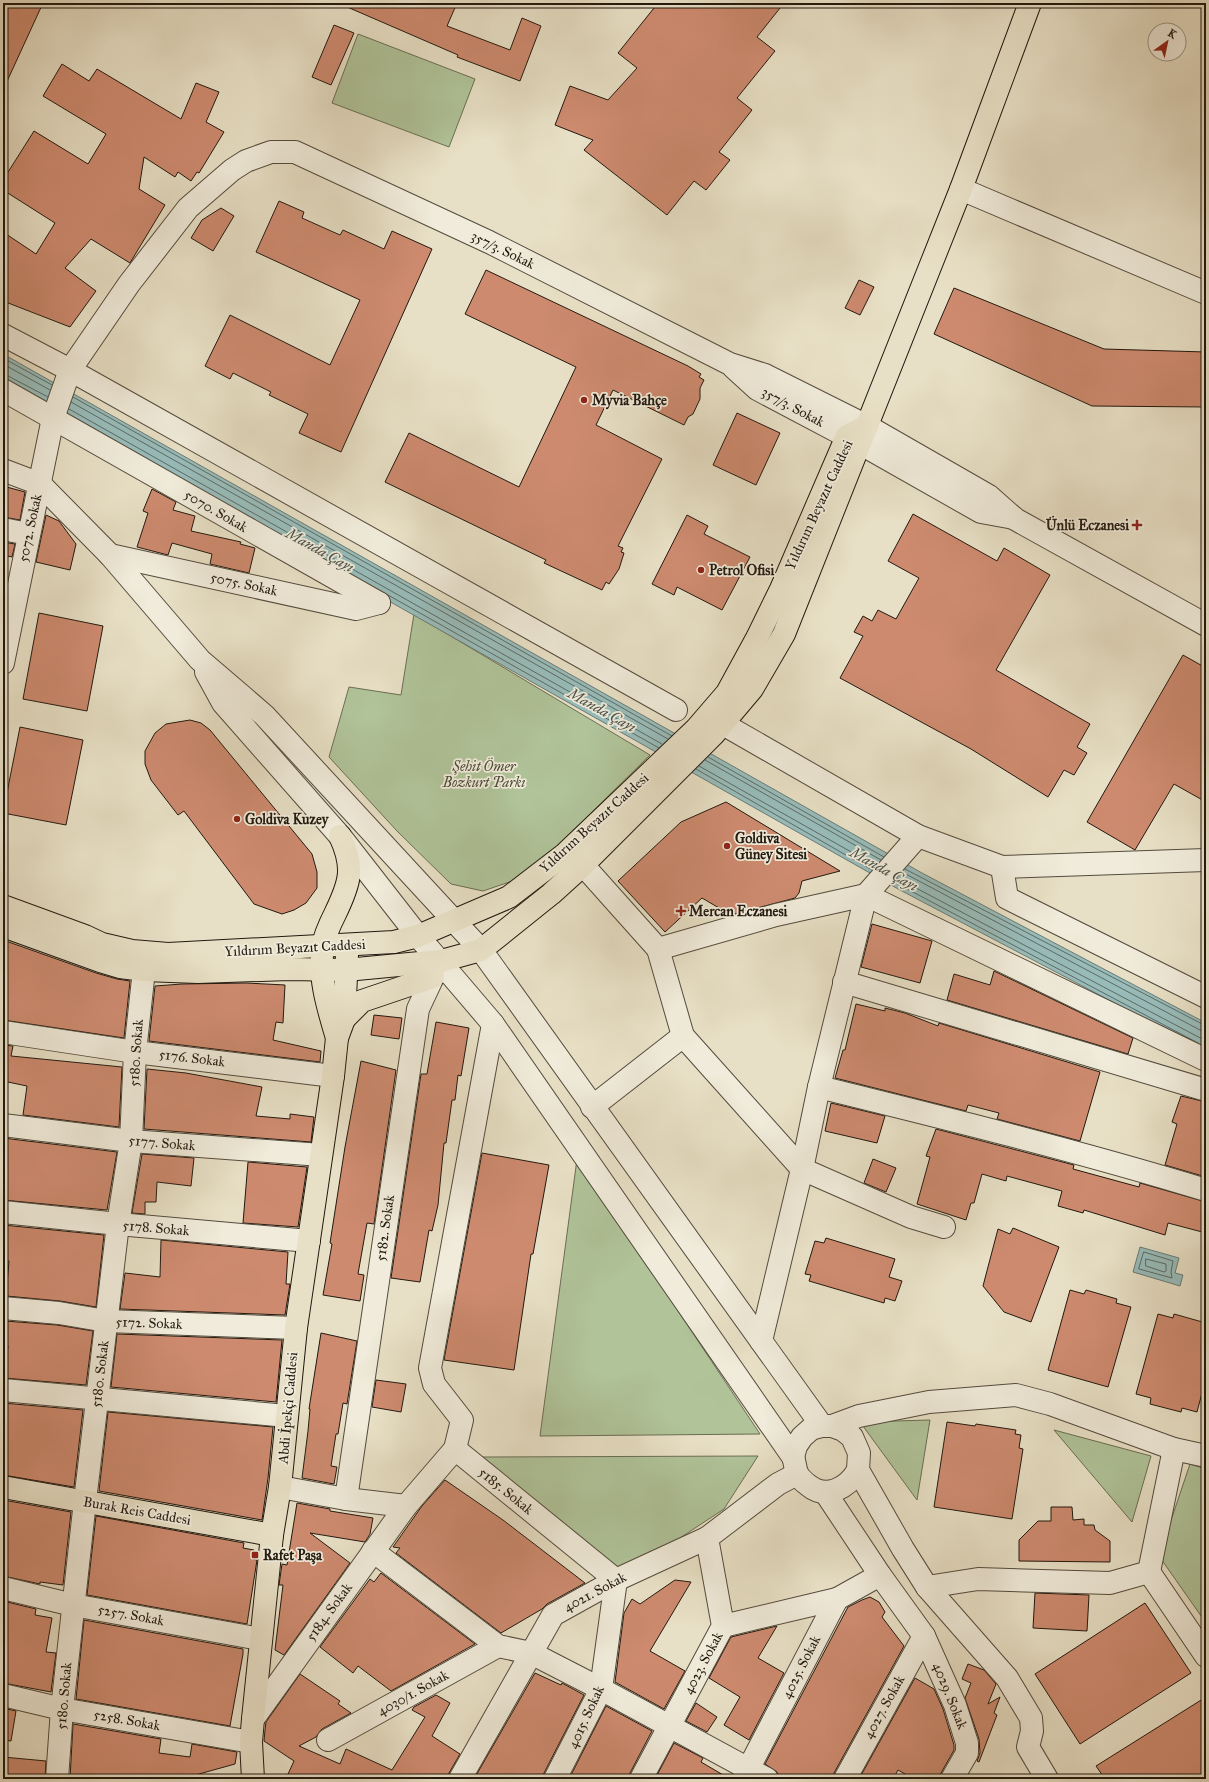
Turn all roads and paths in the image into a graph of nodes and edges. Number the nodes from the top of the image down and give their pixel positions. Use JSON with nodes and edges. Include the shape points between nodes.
{"nodes":[{"id":1,"x":1030,"y":3,"type":"edge"},
{"id":2,"x":961,"y":189,"type":"junction"},
{"id":3,"x":1206,"y":293,"type":"edge"},
{"id":4,"x":3,"y":335,"type":"edge"},
{"id":5,"x":70,"y":370,"type":"junction"},
{"id":6,"x":3,"y":390,"type":"edge"},
{"id":7,"x":53,"y":418,"type":"junction"},
{"id":8,"x":858,"y":435,"type":"junction"},
{"id":9,"x":3,"y":470,"type":"edge"},
{"id":10,"x":40,"y":484,"type":"junction"},
{"id":11,"x":3,"y":529,"type":"edge"},
{"id":12,"x":28,"y":534,"type":"junction"},
{"id":13,"x":110,"y":555,"type":"junction"},
{"id":14,"x":379,"y":603,"type":"joint"},
{"id":15,"x":1206,"y":625,"type":"edge"},
{"id":16,"x":5,"y":637,"type":"edge"},
{"id":17,"x":200,"y":660,"type":"junction"},
{"id":18,"x":3,"y":663,"type":"edge"},
{"id":19,"x":676,"y":710,"type":"dead end"},
{"id":20,"x":711,"y":729,"type":"junction"},
{"id":21,"x":665,"y":771,"type":"junction"},
{"id":22,"x":340,"y":836,"type":"junction"},
{"id":23,"x":918,"y":836,"type":"junction"},
{"id":24,"x":1206,"y":860,"type":"edge"},
{"id":25,"x":583,"y":865,"type":"junction"},
{"id":26,"x":1002,"y":867,"type":"junction"},
{"id":27,"x":872,"y":889,"type":"junction"},
{"id":28,"x":3,"y":906,"type":"edge"},
{"id":29,"x":454,"y":920,"type":"junction"},
{"id":30,"x":3,"y":926,"type":"edge"},
{"id":31,"x":418,"y":936,"type":"junction"},
{"id":32,"x":348,"y":945,"type":"junction"},
{"id":33,"x":323,"y":946,"type":"junction"},
{"id":34,"x":658,"y":949,"type":"junction"},
{"id":35,"x":481,"y":950,"type":"junction"},
{"id":36,"x":437,"y":969,"type":"junction"},
{"id":37,"x":144,"y":970,"type":"junction"},
{"id":38,"x":322,"y":970,"type":"junction"},
{"id":39,"x":346,"y":970,"type":"junction"},
{"id":40,"x":844,"y":982,"type":"junction"},
{"id":41,"x":1206,"y":997,"type":"edge"},
{"id":42,"x":492,"y":1024,"type":"junction"},
{"id":43,"x":340,"y":1029,"type":"junction"},
{"id":44,"x":3,"y":1032,"type":"edge"},
{"id":45,"x":683,"y":1036,"type":"junction"},
{"id":46,"x":135,"y":1052,"type":"junction"},
{"id":47,"x":1206,"y":1060,"type":"edge"},
{"id":48,"x":333,"y":1076,"type":"junction"},
{"id":49,"x":819,"y":1087,"type":"junction"},
{"id":50,"x":1206,"y":1090,"type":"edge"},
{"id":51,"x":592,"y":1107,"type":"junction"},
{"id":52,"x":3,"y":1125,"type":"edge"},
{"id":53,"x":131,"y":1141,"type":"junction"},
{"id":54,"x":321,"y":1155,"type":"junction"},
{"id":55,"x":802,"y":1169,"type":"junction"},
{"id":56,"x":1206,"y":1190,"type":"edge"},
{"id":57,"x":3,"y":1212,"type":"edge"},
{"id":58,"x":118,"y":1224,"type":"junction"},
{"id":59,"x":944,"y":1227,"type":"dead end"},
{"id":60,"x":309,"y":1241,"type":"junction"},
{"id":61,"x":3,"y":1308,"type":"edge"},
{"id":62,"x":106,"y":1321,"type":"junction"},
{"id":63,"x":296,"y":1328,"type":"junction"},
{"id":64,"x":761,"y":1340,"type":"junction"},
{"id":65,"x":3,"y":1390,"type":"edge"},
{"id":66,"x":97,"y":1398,"type":"junction"},
{"id":67,"x":287,"y":1416,"type":"junction"},
{"id":68,"x":827,"y":1426,"type":"junction"},
{"id":69,"x":455,"y":1449,"type":"junction"},
{"id":70,"x":1174,"y":1449,"type":"junction"},
{"id":71,"x":1206,"y":1456,"type":"edge"},
{"id":72,"x":858,"y":1470,"type":"junction"},
{"id":73,"x":807,"y":1478,"type":"junction"},
{"id":74,"x":3,"y":1487,"type":"edge"},
{"id":75,"x":280,"y":1487,"type":"junction"},
{"id":76,"x":346,"y":1499,"type":"junction"},
{"id":77,"x":85,"y":1501,"type":"junction"},
{"id":78,"x":406,"y":1506,"type":"junction"},
{"id":79,"x":272,"y":1534,"type":"junction"},
{"id":80,"x":707,"y":1538,"type":"junction"},
{"id":81,"x":373,"y":1551,"type":"junction"},
{"id":82,"x":1149,"y":1572,"type":"junction"},
{"id":83,"x":880,"y":1575,"type":"junction"},
{"id":84,"x":616,"y":1580,"type":"junction"},
{"id":85,"x":927,"y":1587,"type":"junction"},
{"id":86,"x":3,"y":1588,"type":"edge"},
{"id":87,"x":837,"y":1599,"type":"junction"},
{"id":88,"x":73,"y":1605,"type":"junction"},
{"id":89,"x":722,"y":1626,"type":"junction"},
{"id":90,"x":924,"y":1636,"type":"junction"},
{"id":91,"x":260,"y":1639,"type":"junction"},
{"id":92,"x":498,"y":1646,"type":"junction"},
{"id":93,"x":531,"y":1653,"type":"junction"},
{"id":94,"x":1206,"y":1656,"type":"edge"},
{"id":95,"x":601,"y":1689,"type":"junction"},
{"id":96,"x":3,"y":1696,"type":"edge"},
{"id":97,"x":62,"y":1709,"type":"junction"},
{"id":98,"x":253,"y":1719,"type":"junction"},
{"id":99,"x":670,"y":1727,"type":"junction"},
{"id":100,"x":328,"y":1740,"type":"dead end"},
{"id":101,"x":251,"y":1742,"type":"junction"},
{"id":102,"x":745,"y":1774,"type":"edge"},
{"id":103,"x":57,"y":1779,"type":"edge"},
{"id":104,"x":253,"y":1779,"type":"edge"},
{"id":105,"x":460,"y":1779,"type":"edge"},
{"id":106,"x":555,"y":1779,"type":"edge"},
{"id":107,"x":641,"y":1779,"type":"edge"},
{"id":108,"x":767,"y":1779,"type":"edge"},
{"id":109,"x":845,"y":1779,"type":"edge"},
{"id":110,"x":952,"y":1779,"type":"edge"},
{"id":111,"x":1047,"y":1779,"type":"edge"}],
"edges":[{"from":1,"to":2,"type":"main road"},
{"from":2,"to":3,"type":"street"},
{"from":2,"to":8,"type":"main road"},
{"from":4,"to":5,"type":"street"},
{"from":5,"to":7,"type":"street","name":"5072. Sokak"},
{"from":5,"to":8,"type":"street","name":"357/3. Sokak","via":[[129,284],[188,208],[246,161],[271,152],[295,152],[489,242],[730,364],[765,375]]},
{"from":5,"to":19,"type":"street"},
{"from":6,"to":7,"type":"street","name":"5070. Sokak"},
{"from":7,"to":10,"type":"street","name":"5072. Sokak"},
{"from":7,"to":14,"type":"street","name":"5070. Sokak"},
{"from":8,"to":15,"type":"street","name":"357/3. Sokak","via":[[989,496],[1015,519]]},
{"from":8,"to":20,"type":"main road","via":[[784,634],[752,689]]},
{"from":9,"to":10,"type":"street"},
{"from":10,"to":12,"type":"street","name":"5072. Sokak"},
{"from":10,"to":13,"type":"street"},
{"from":11,"to":12,"type":"street"},
{"from":12,"to":16,"type":"street","name":"5072. Sokak"},
{"from":13,"to":14,"type":"street","name":"5075. Sokak","via":[[356,609]]},
{"from":13,"to":17,"type":"street"},
{"from":16,"to":18,"type":"street","name":"5072. Sokak"},
{"from":17,"to":22,"type":"street","name":"4029. Sokak","via":[[223,703]]},
{"from":17,"to":29,"type":"street","via":[[264,715]]},
{"from":20,"to":21,"type":"main road"},
{"from":20,"to":23,"type":"street"},
{"from":21,"to":25,"type":"main road"},
{"from":21,"to":29,"type":"main road","name":"Yıldırım Beyazıt Caddesi","via":[[509,897]]},
{"from":22,"to":31,"type":"street","name":"4029. Sokak"},
{"from":22,"to":33,"type":"main road","name":"Abdi İpekçi Caddesi","via":[[348,853],[350,874]]},
{"from":23,"to":26,"type":"street"},
{"from":23,"to":27,"type":"street"},
{"from":24,"to":26,"type":"street"},
{"from":25,"to":34,"type":"street"},
{"from":25,"to":35,"type":"main road"},
{"from":26,"to":41,"type":"street","via":[[1007,898]]},
{"from":27,"to":34,"type":"street"},
{"from":27,"to":40,"type":"street"},
{"from":27,"to":47,"type":"street"},
{"from":28,"to":33,"type":"main road","name":"Yıldırım Beyazıt Caddesi","via":[[102,944],[132,951],[168,954]]},
{"from":29,"to":31,"type":"main road","name":"Yıldırım Beyazıt Caddesi"},
{"from":29,"to":35,"type":"street"},
{"from":30,"to":37,"type":"main road","name":"Yıldırım Beyazıt Caddesi","via":[[100,960]]},
{"from":31,"to":32,"type":"main road","name":"Yıldırım Beyazıt Caddesi","via":[[394,942]]},
{"from":31,"to":36,"type":"street","name":"4029. Sokak"},
{"from":32,"to":33,"type":"main road","name":"Yıldırım Beyazıt Caddesi"},
{"from":32,"to":39,"type":"main road","name":"Abdi İpekçi Caddesi"},
{"from":33,"to":38,"type":"main road","name":"Abdi İpekçi Caddesi"},
{"from":34,"to":45,"type":"street"},
{"from":35,"to":36,"type":"main road"},
{"from":35,"to":51,"type":"street"},
{"from":36,"to":39,"type":"main road","name":"Yıldırım Beyazıt Caddesi"},
{"from":36,"to":42,"type":"street","name":"4029. Sokak"},
{"from":36,"to":43,"type":"main road","via":[[362,1001]]},
{"from":36,"to":76,"type":"street","name":"5182. Sokak","via":[[418,1009]]},
{"from":37,"to":38,"type":"main road","name":"Yıldırım Beyazıt Caddesi"},
{"from":37,"to":46,"type":"street","name":"5180. Sokak"},
{"from":38,"to":39,"type":"main road","name":"Yıldırım Beyazıt Caddesi"},
{"from":38,"to":43,"type":"main road","name":"Abdi İpekçi Caddesi","via":[[327,1005]]},
{"from":39,"to":43,"type":"main road","name":"Abdi İpekçi Caddesi"},
{"from":40,"to":49,"type":"street"},
{"from":40,"to":50,"type":"street"},
{"from":42,"to":69,"type":"street","via":[[430,1368],[434,1384],[462,1420]]},
{"from":42,"to":73,"type":"street","name":"4029. Sokak"},
{"from":43,"to":48,"type":"main road","name":"Abdi İpekçi Caddesi"},
{"from":44,"to":46,"type":"street","name":"5176. Sokak"},
{"from":45,"to":51,"type":"street"},
{"from":45,"to":55,"type":"street"},
{"from":46,"to":48,"type":"street","name":"5176. Sokak"},
{"from":46,"to":53,"type":"street","name":"5180. Sokak"},
{"from":48,"to":54,"type":"main road","name":"Abdi İpekçi Caddesi"},
{"from":49,"to":55,"type":"street"},
{"from":49,"to":56,"type":"street","via":[[1120,1163]]},
{"from":51,"to":64,"type":"street"},
{"from":52,"to":53,"type":"street","name":"5177. Sokak"},
{"from":53,"to":54,"type":"street","name":"5177. Sokak"},
{"from":53,"to":58,"type":"street","name":"5180. Sokak"},
{"from":54,"to":60,"type":"main road","name":"Abdi İpekçi Caddesi"},
{"from":55,"to":59,"type":"street","via":[[911,1217]]},
{"from":55,"to":64,"type":"street"},
{"from":57,"to":58,"type":"street","name":"5178. Sokak"},
{"from":58,"to":60,"type":"street","name":"5178. Sokak"},
{"from":58,"to":62,"type":"street","name":"5180. Sokak"},
{"from":60,"to":63,"type":"main road","name":"Abdi İpekçi Caddesi"},
{"from":61,"to":62,"type":"street","name":"5172. Sokak","via":[[59,1313]]},
{"from":62,"to":63,"type":"street","name":"5172. Sokak"},
{"from":62,"to":66,"type":"street","name":"5180. Sokak"},
{"from":63,"to":67,"type":"main road","name":"Abdi İpekçi Caddesi"},
{"from":64,"to":68,"type":"street"},
{"from":65,"to":66,"type":"street"},
{"from":66,"to":67,"type":"street"},
{"from":66,"to":77,"type":"street","name":"5180. Sokak"},
{"from":67,"to":75,"type":"main road","name":"Abdi İpekçi Caddesi"},
{"from":68,"to":70,"type":"street","via":[[859,1416],[928,1402],[1016,1395],[1050,1404]]},
{"from":68,"to":72,"type":"street","via":[[843,1430],[852,1437],[859,1453]]},
{"from":68,"to":73,"type":"street","via":[[811,1429],[802,1436],[796,1446]]},
{"from":69,"to":78,"type":"street"},
{"from":69,"to":84,"type":"street","name":"5185. Sokak"},
{"from":70,"to":71,"type":"street"},
{"from":70,"to":82,"type":"street"},
{"from":72,"to":73,"type":"street","name":"4021. Sokak","via":[[853,1479],[836,1490]]},
{"from":72,"to":85,"type":"street"},
{"from":73,"to":80,"type":"street","name":"4021. Sokak","via":[[778,1484]]},
{"from":73,"to":83,"type":"street","name":"4029. Sokak"},
{"from":74,"to":77,"type":"main road","name":"Burak Reis Caddesi"},
{"from":75,"to":76,"type":"street"},
{"from":75,"to":79,"type":"main road","name":"Abdi İpekçi Caddesi"},
{"from":76,"to":78,"type":"street"},
{"from":77,"to":79,"type":"main road","name":"Burak Reis Caddesi"},
{"from":77,"to":88,"type":"street","name":"5180. Sokak"},
{"from":78,"to":81,"type":"street","name":"5184. Sokak"},
{"from":79,"to":91,"type":"main road","name":"Abdi İpekçi Caddesi"},
{"from":80,"to":84,"type":"street","name":"4021. Sokak"},
{"from":80,"to":89,"type":"street","name":"4023. Sokak"},
{"from":81,"to":92,"type":"street"},
{"from":81,"to":98,"type":"street","name":"5184. Sokak"},
{"from":82,"to":85,"type":"street","via":[[1110,1583],[978,1579]]},
{"from":82,"to":94,"type":"street"},
{"from":83,"to":87,"type":"street"},
{"from":83,"to":90,"type":"street","name":"4029. Sokak"},
{"from":84,"to":93,"type":"street","name":"4021. Sokak","via":[[553,1615]]},
{"from":84,"to":95,"type":"street","name":"4015. Sokak"},
{"from":85,"to":111,"type":"street","via":[[1007,1678],[1031,1718],[1032,1731],[1028,1747]]},
{"from":86,"to":88,"type":"street","name":"5257. Sokak"},
{"from":87,"to":89,"type":"street"},
{"from":87,"to":102,"type":"street","name":"4025. Sokak"},
{"from":88,"to":91,"type":"street","name":"5257. Sokak"},
{"from":88,"to":97,"type":"street","name":"5180. Sokak"},
{"from":89,"to":99,"type":"street","name":"4023. Sokak"},
{"from":90,"to":109,"type":"street","name":"4027. Sokak"},
{"from":90,"to":110,"type":"street","name":"4029. Sokak","via":[[955,1705],[967,1743],[966,1753]]},
{"from":91,"to":98,"type":"main road","name":"Abdi İpekçi Caddesi"},
{"from":92,"to":93,"type":"street"},
{"from":92,"to":100,"type":"street","name":"4030/1. Sokak"},
{"from":93,"to":95,"type":"street"},
{"from":93,"to":105,"type":"street","name":"4021. Sokak"},
{"from":95,"to":99,"type":"street"},
{"from":95,"to":106,"type":"street","name":"4015. Sokak"},
{"from":96,"to":97,"type":"street","name":"5258. Sokak"},
{"from":97,"to":101,"type":"street","name":"5258. Sokak"},
{"from":97,"to":103,"type":"street","name":"5180. Sokak"},
{"from":98,"to":101,"type":"main road","name":"Abdi İpekçi Caddesi"},
{"from":99,"to":102,"type":"street"},
{"from":99,"to":107,"type":"street","name":"4023. Sokak"},
{"from":101,"to":104,"type":"main road","name":"Abdi İpekçi Caddesi"},
{"from":102,"to":108,"type":"street"}]}
